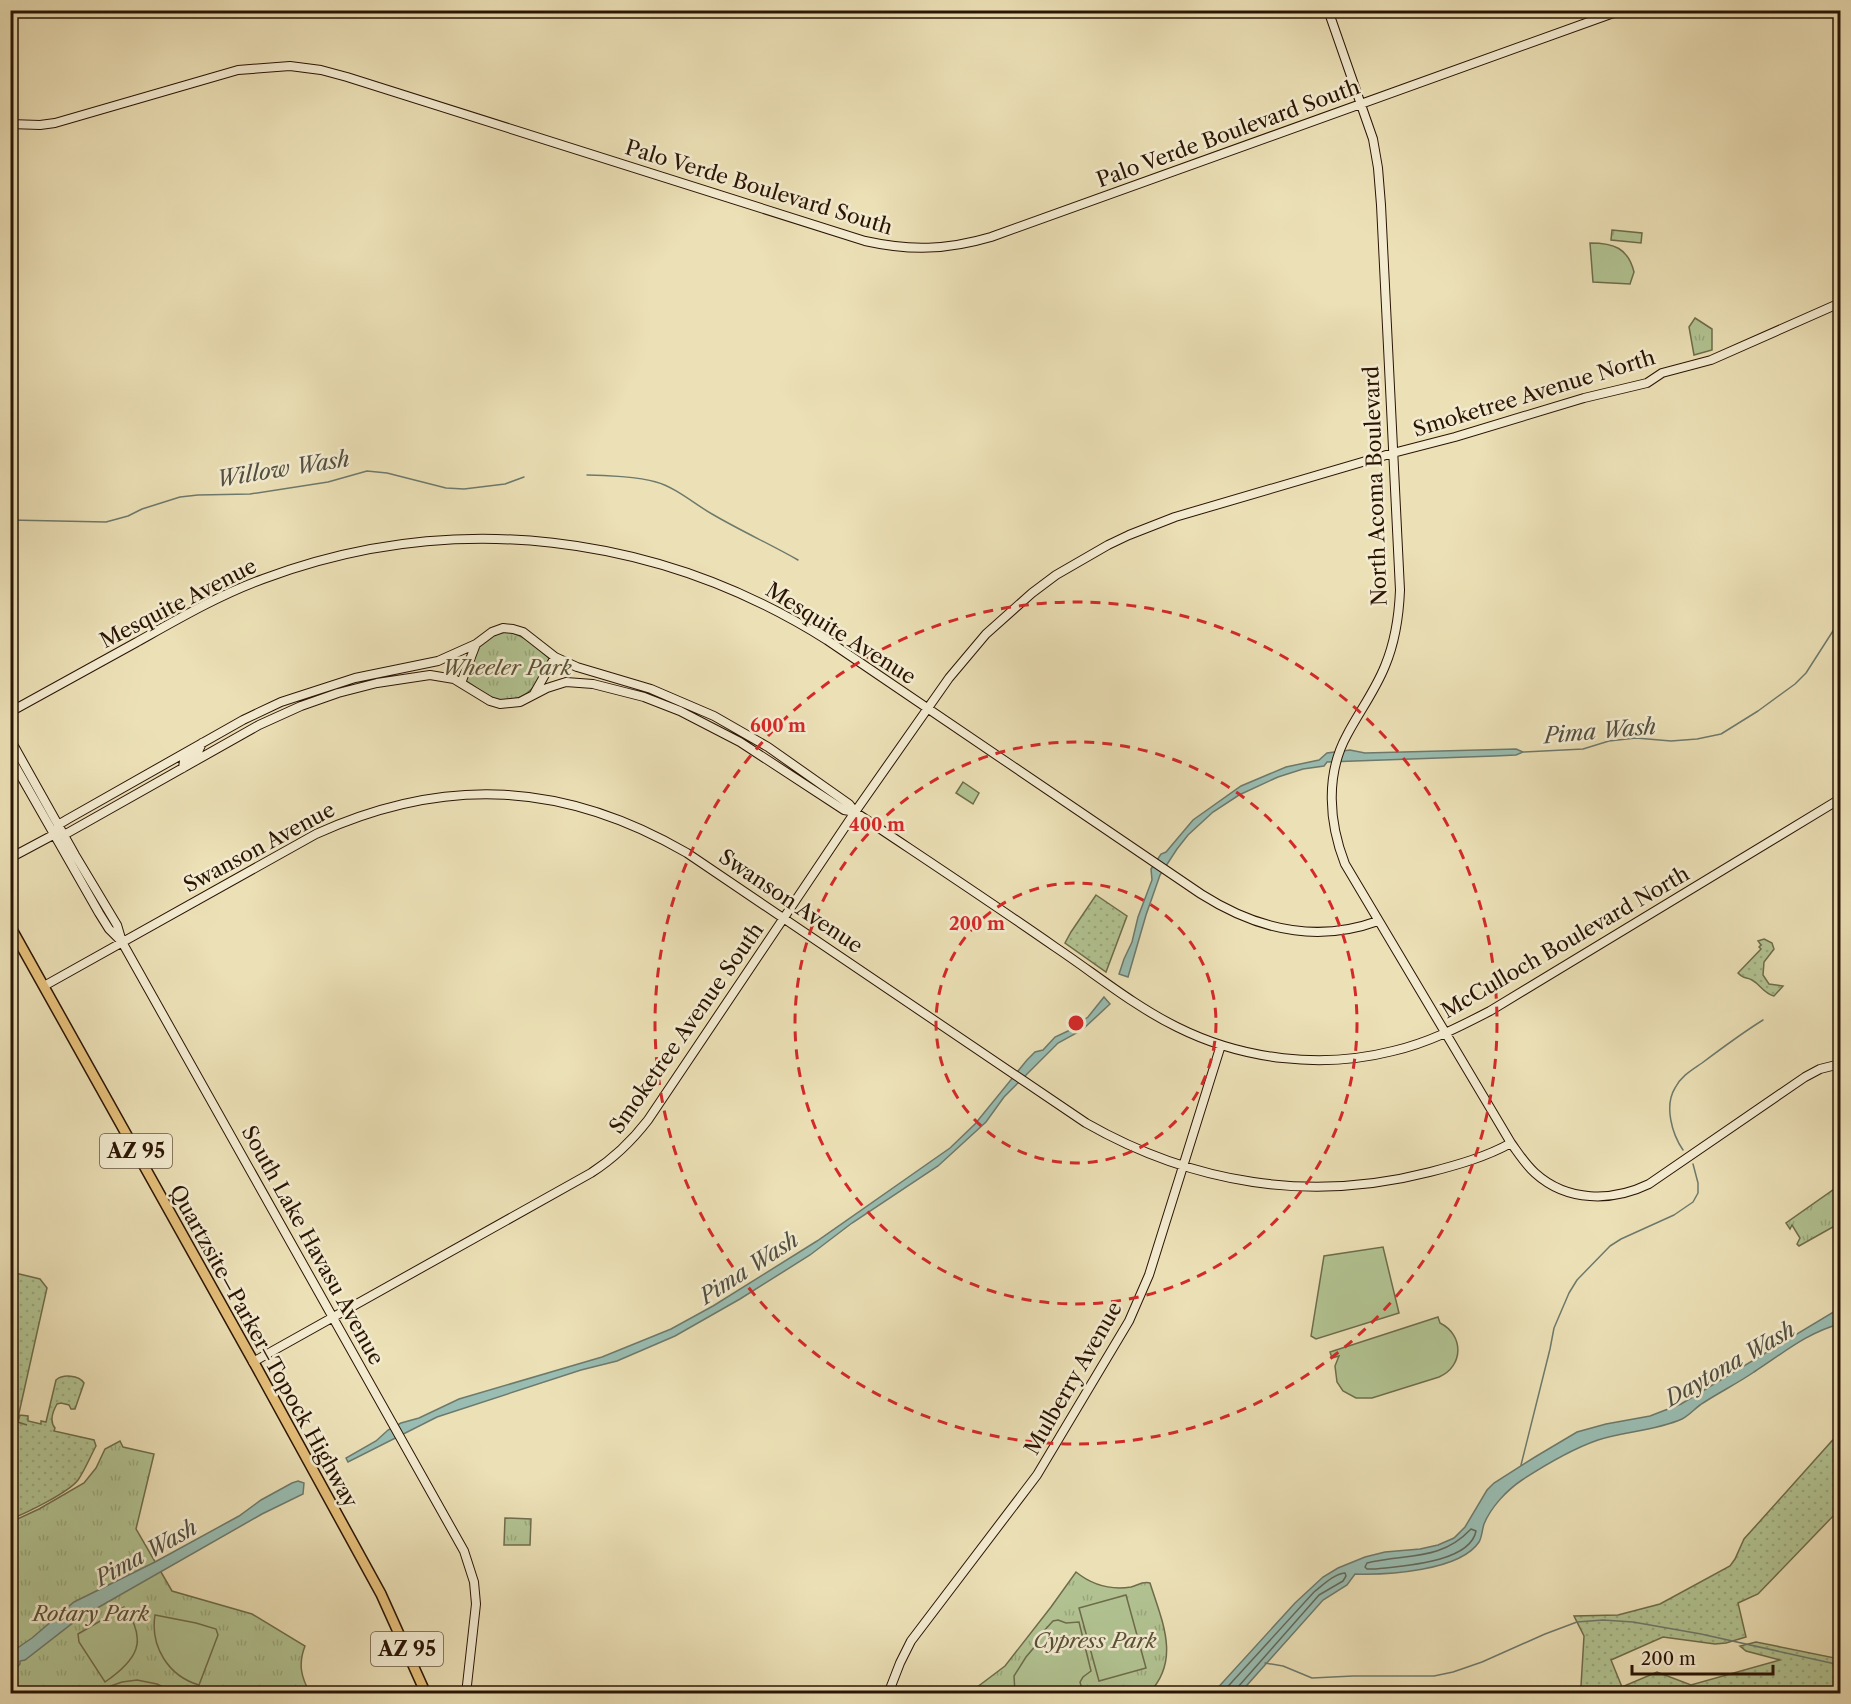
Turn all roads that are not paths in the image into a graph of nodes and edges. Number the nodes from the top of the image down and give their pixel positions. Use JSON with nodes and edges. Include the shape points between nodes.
{"nodes":[{"id":1,"x":1328,"y":10,"type":"edge"},
{"id":2,"x":1622,"y":10,"type":"edge"},
{"id":3,"x":1362,"y":104,"type":"junction"},
{"id":4,"x":10,"y":124,"type":"edge"},
{"id":5,"x":1840,"y":303,"type":"edge"},
{"id":6,"x":1393,"y":453,"type":"junction"},
{"id":7,"x":476,"y":644,"type":"junction"},
{"id":8,"x":555,"y":657,"type":"junction"},
{"id":9,"x":461,"y":683,"type":"junction"},
{"id":10,"x":534,"y":694,"type":"junction"},
{"id":11,"x":927,"y":708,"type":"junction"},
{"id":12,"x":10,"y":712,"type":"edge"},
{"id":13,"x":10,"y":739,"type":"edge"},
{"id":14,"x":740,"y":742,"type":"junction"},
{"id":15,"x":202,"y":743,"type":"junction"},
{"id":16,"x":768,"y":747,"type":"junction"},
{"id":17,"x":10,"y":757,"type":"edge"},
{"id":18,"x":183,"y":768,"type":"junction"},
{"id":19,"x":140,"y":779,"type":"junction"},
{"id":20,"x":1840,"y":799,"type":"edge"},
{"id":21,"x":117,"y":805,"type":"junction"},
{"id":22,"x":855,"y":812,"type":"junction"},
{"id":23,"x":60,"y":831,"type":"junction"},
{"id":24,"x":10,"y":858,"type":"edge"},
{"id":25,"x":784,"y":918,"type":"junction"},
{"id":26,"x":1378,"y":921,"type":"junction"},
{"id":27,"x":10,"y":926,"type":"edge"},
{"id":28,"x":122,"y":942,"type":"junction"},
{"id":29,"x":44,"y":986,"type":"junction"},
{"id":30,"x":1446,"y":1033,"type":"junction"},
{"id":31,"x":1221,"y":1045,"type":"junction"},
{"id":32,"x":1840,"y":1064,"type":"edge"},
{"id":33,"x":1511,"y":1143,"type":"junction"},
{"id":34,"x":1183,"y":1166,"type":"junction"},
{"id":35,"x":333,"y":1317,"type":"junction"},
{"id":36,"x":254,"y":1362,"type":"junction"},
{"id":37,"x":426,"y":1694,"type":"edge"},
{"id":38,"x":466,"y":1694,"type":"edge"},
{"id":39,"x":888,"y":1694,"type":"edge"}],
"edges":[{"from":1,"to":3,"type":"main road","name":"North Acoma Boulevard"},
{"from":2,"to":3,"type":"main road","name":"Palo Verde Boulevard South"},
{"from":3,"to":4,"type":"main road","name":"Palo Verde Boulevard South","via":[[991,237],[920,249],[865,242],[305,67],[238,70],[55,123]]},
{"from":3,"to":6,"type":"main road","name":"North Acoma Boulevard","via":[[1378,168]]},
{"from":5,"to":6,"type":"main road","name":"Smoketree Avenue North","via":[[1711,360],[1662,373],[1647,383]]},
{"from":6,"to":11,"type":"main road","name":"Smoketree Avenue North","via":[[1175,517],[1083,558],[1032,593],[986,634]]},
{"from":6,"to":26,"type":"main road","name":"North Acoma Boulevard","via":[[1400,590],[1396,630],[1379,681],[1340,749],[1331,800],[1342,857]]},
{"from":7,"to":8,"type":"main road","via":[[492,632],[513,628]]},
{"from":7,"to":9,"type":"main road"},
{"from":7,"to":15,"type":"main road","via":[[438,661],[355,678],[281,702]]},
{"from":8,"to":10,"type":"main road"},
{"from":8,"to":16,"type":"main road","via":[[671,697]]},
{"from":9,"to":10,"type":"main road","via":[[500,704],[520,702]]},
{"from":9,"to":18,"type":"main road","via":[[439,676],[414,676],[338,693],[260,725]]},
{"from":10,"to":14,"type":"main road","via":[[566,682],[609,687],[674,708]]},
{"from":11,"to":12,"type":"main road","name":"Mesquite Avenue","via":[[801,624],[700,577],[642,558],[582,546],[476,538],[371,549],[262,579],[192,611]]},
{"from":11,"to":22,"type":"main road","name":"Smoketree Avenue North"},
{"from":11,"to":26,"type":"main road","name":"Mesquite Avenue","via":[[1230,911],[1267,925],[1306,932],[1346,930]]},
{"from":13,"to":23,"type":"main road"},
{"from":14,"to":16,"type":"main road","via":[[749,740],[761,748]]},
{"from":14,"to":22,"type":"main road","via":[[844,810]]},
{"from":15,"to":18,"type":"main road","via":[[197,754],[184,761]]},
{"from":15,"to":19,"type":"main road"},
{"from":16,"to":22,"type":"main road"},
{"from":17,"to":23,"type":"main road"},
{"from":18,"to":21,"type":"main road"},
{"from":19,"to":21,"type":"main road","via":[[140,787],[122,797]]},
{"from":19,"to":23,"type":"main road"},
{"from":20,"to":30,"type":"main road","name":"McCulloch Boulevard North","via":[[1490,1011]]},
{"from":21,"to":23,"type":"main road"},
{"from":22,"to":25,"type":"main road","name":"Smoketree Avenue South"},
{"from":22,"to":31,"type":"main road","name":"McCulloch Boulevard North","via":[[1154,1014]]},
{"from":23,"to":24,"type":"main road"},
{"from":23,"to":28,"type":"main road","name":"South Lake Havasu Avenue","via":[[117,925]]},
{"from":25,"to":28,"type":"main road","name":"Swanson Avenue","via":[[687,853],[625,821],[537,797],[472,794],[408,802],[346,821]]},
{"from":25,"to":34,"type":"main road","name":"Swanson Avenue","via":[[1067,1110],[1147,1154]]},
{"from":25,"to":35,"type":"main road","name":"Smoketree Avenue South","via":[[648,1120],[616,1155],[591,1173]]},
{"from":26,"to":30,"type":"main road","name":"North Acoma Boulevard"},
{"from":27,"to":29,"type":"highway","name":"Quartzsite–Parker–Topock Highway","number":"AZ 95"},
{"from":28,"to":29,"type":"main road","name":"Swanson Avenue"},
{"from":28,"to":35,"type":"main road","name":"South Lake Havasu Avenue"},
{"from":29,"to":36,"type":"highway","name":"Quartzsite–Parker–Topock Highway","number":"AZ 95"},
{"from":30,"to":31,"type":"main road","name":"McCulloch Boulevard North","via":[[1394,1051],[1350,1059],[1282,1058]]},
{"from":30,"to":33,"type":"main road","name":"North Acoma Boulevard"},
{"from":31,"to":34,"type":"main road","name":"Mulberry Avenue"},
{"from":32,"to":33,"type":"main road","name":"North Acoma Boulevard","via":[[1805,1077],[1649,1184],[1622,1194],[1587,1196],[1559,1189],[1526,1164]]},
{"from":33,"to":34,"type":"main road","name":"Swanson Avenue","via":[[1453,1166],[1348,1186],[1257,1183]]},
{"from":34,"to":39,"type":"main road","name":"Mulberry Avenue","via":[[1143,1291],[1129,1321],[1037,1475],[911,1641]]},
{"from":35,"to":36,"type":"main road","name":"Smoketree Avenue South"},
{"from":35,"to":38,"type":"main road","name":"South Lake Havasu Avenue","via":[[459,1542],[471,1572],[476,1615]]},
{"from":36,"to":37,"type":"highway","name":"Quartzsite–Parker–Topock Highway","number":"AZ 95","via":[[381,1594]]}]}
